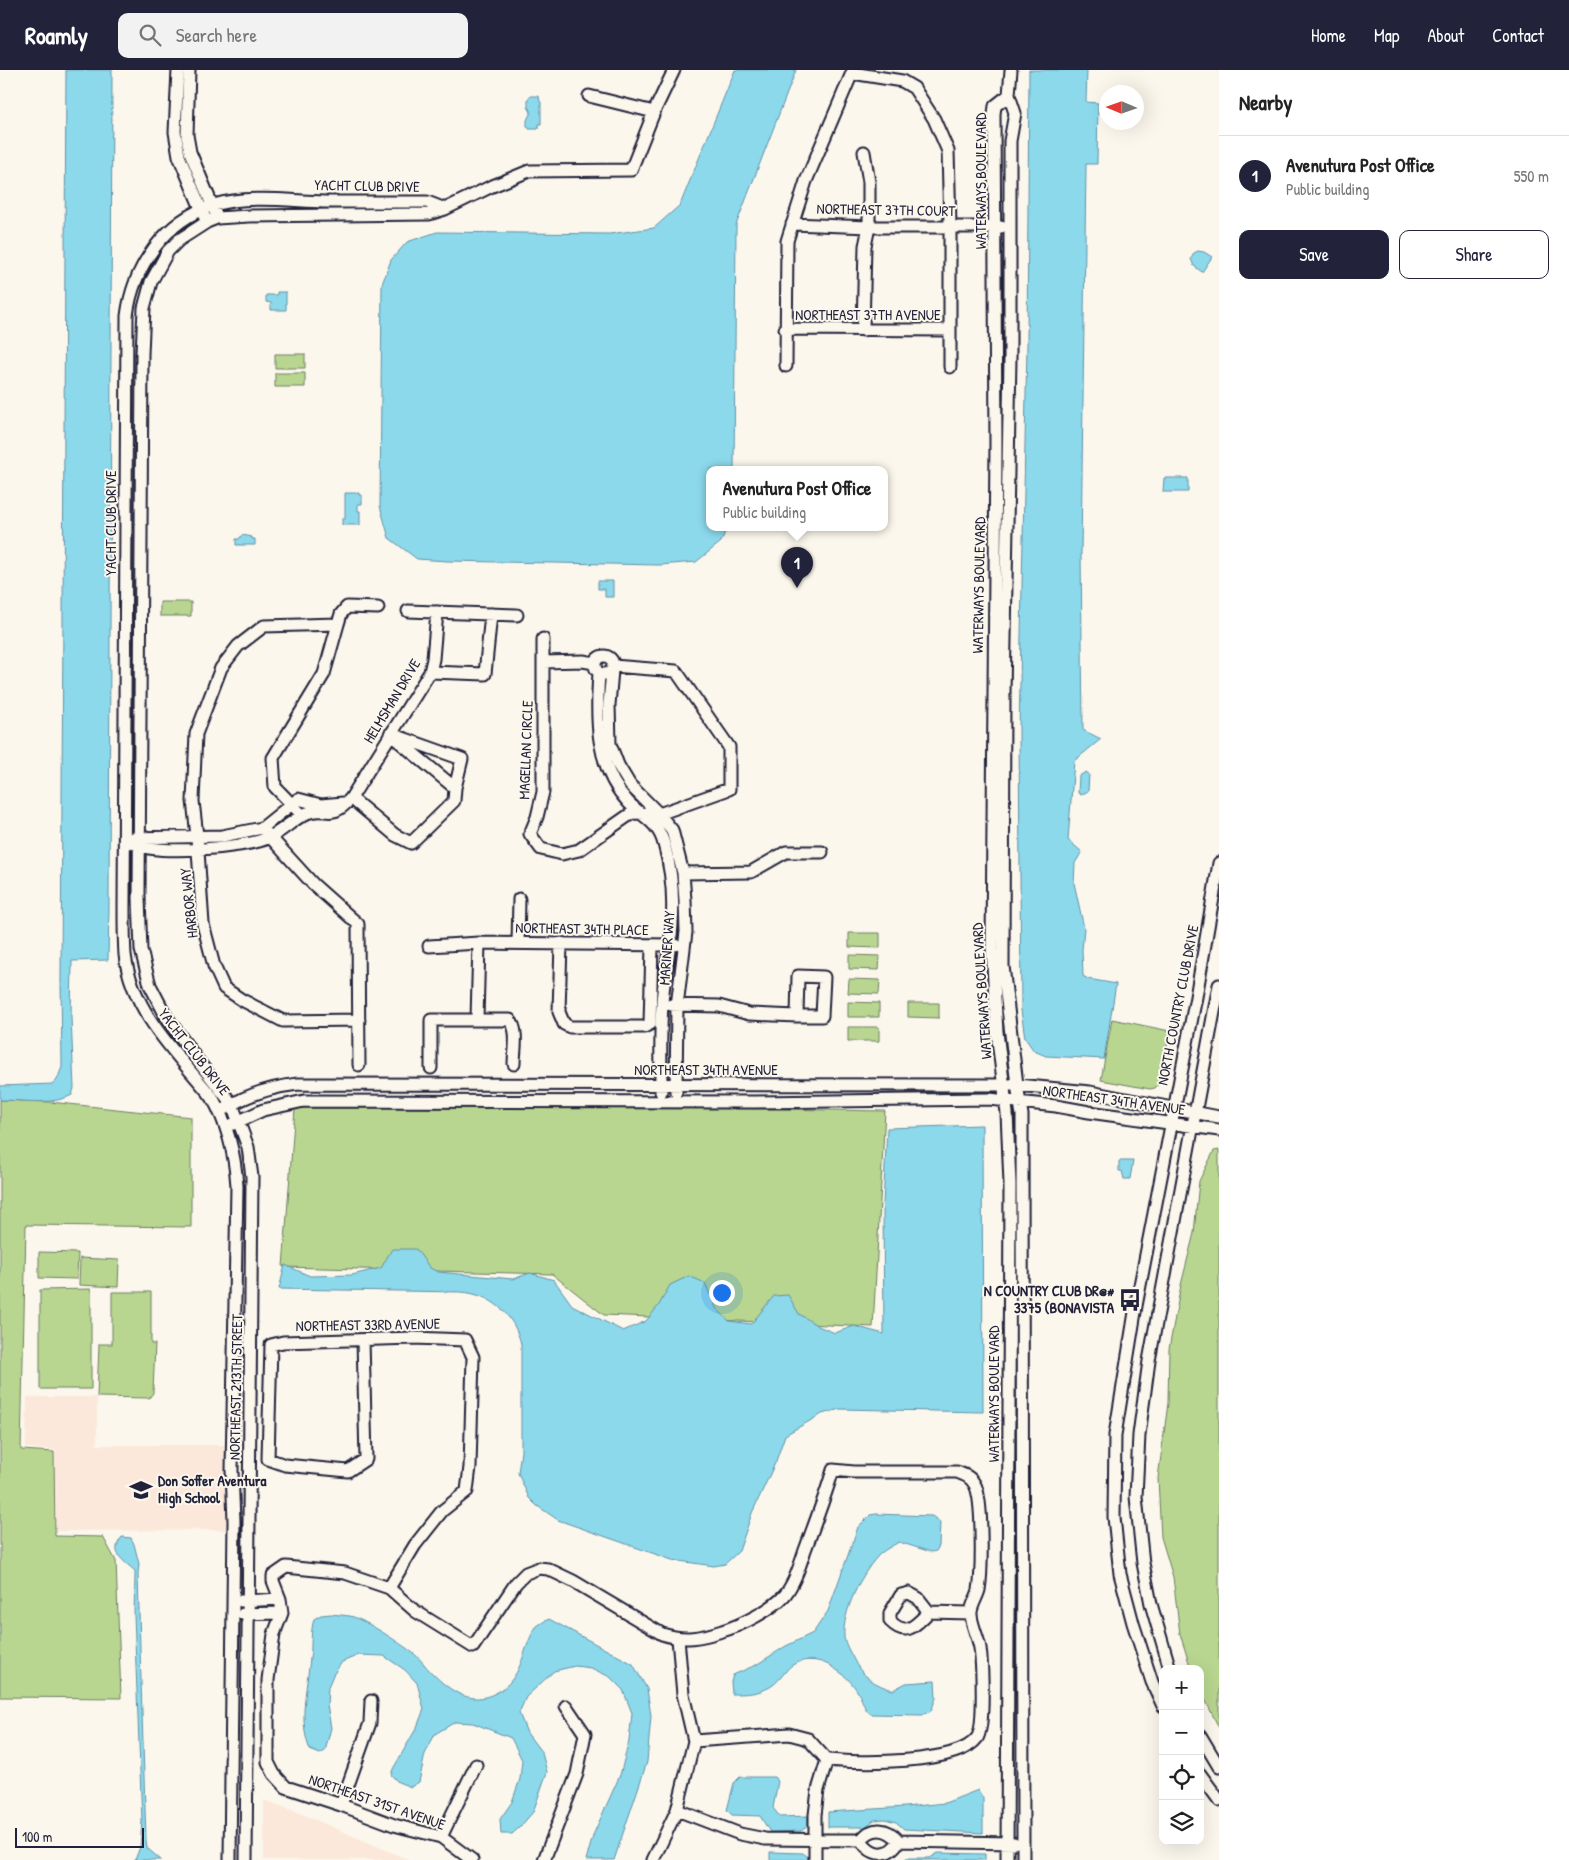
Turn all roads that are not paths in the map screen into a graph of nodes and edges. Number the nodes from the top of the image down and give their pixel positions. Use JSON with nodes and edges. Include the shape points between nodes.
{"nodes":[{"id":1,"x":178,"y":70,"type":"edge"},
{"id":2,"x":189,"y":70,"type":"edge"},
{"id":3,"x":674,"y":70,"type":"edge"},
{"id":4,"x":1000,"y":70,"type":"edge"},
{"id":5,"x":1010,"y":75,"type":"edge"},
{"id":6,"x":1009,"y":95,"type":"junction"},
{"id":7,"x":589,"y":96,"type":"dead end"},
{"id":8,"x":654,"y":112,"type":"junction"},
{"id":9,"x":864,"y":152,"type":"dead end"},
{"id":10,"x":184,"y":154,"type":"junction"},
{"id":11,"x":213,"y":206,"type":"junction"},
{"id":12,"x":445,"y":209,"type":"junction"},
{"id":13,"x":209,"y":217,"type":"junction"},
{"id":14,"x":792,"y":224,"type":"junction"},
{"id":15,"x":950,"y":226,"type":"junction"},
{"id":16,"x":869,"y":227,"type":"junction"},
{"id":17,"x":995,"y":227,"type":"junction"},
{"id":18,"x":1010,"y":227,"type":"junction"},
{"id":19,"x":785,"y":329,"type":"junction"},
{"id":20,"x":863,"y":330,"type":"junction"},
{"id":21,"x":950,"y":330,"type":"junction"},
{"id":22,"x":786,"y":366,"type":"dead end"},
{"id":23,"x":950,"y":367,"type":"dead end"},
{"id":24,"x":378,"y":608,"type":"dead end"},
{"id":25,"x":408,"y":612,"type":"dead end"},
{"id":26,"x":437,"y":612,"type":"junction"},
{"id":27,"x":491,"y":614,"type":"junction"},
{"id":28,"x":517,"y":615,"type":"dead end"},
{"id":29,"x":338,"y":624,"type":"junction"},
{"id":30,"x":543,"y":639,"type":"dead end"},
{"id":31,"x":543,"y":662,"type":"junction"},
{"id":32,"x":596,"y":668,"type":"junction"},
{"id":33,"x":612,"y":668,"type":"junction"},
{"id":34,"x":430,"y":672,"type":"junction"},
{"id":35,"x":390,"y":734,"type":"junction"},
{"id":36,"x":455,"y":788,"type":"junction"},
{"id":37,"x":351,"y":798,"type":"junction"},
{"id":38,"x":293,"y":804,"type":"junction"},
{"id":39,"x":642,"y":813,"type":"junction"},
{"id":40,"x":659,"y":814,"type":"junction"},
{"id":41,"x":305,"y":815,"type":"junction"},
{"id":42,"x":262,"y":828,"type":"junction"},
{"id":43,"x":197,"y":836,"type":"junction"},
{"id":44,"x":270,"y":837,"type":"junction"},
{"id":45,"x":124,"y":838,"type":"junction"},
{"id":46,"x":140,"y":842,"type":"junction"},
{"id":47,"x":198,"y":849,"type":"junction"},
{"id":48,"x":822,"y":852,"type":"dead end"},
{"id":49,"x":1219,"y":863,"type":"edge"},
{"id":50,"x":683,"y":873,"type":"junction"},
{"id":51,"x":519,"y":899,"type":"dead end"},
{"id":52,"x":480,"y":943,"type":"junction"},
{"id":53,"x":518,"y":943,"type":"junction"},
{"id":54,"x":562,"y":943,"type":"junction"},
{"id":55,"x":684,"y":944,"type":"junction"},
{"id":56,"x":652,"y":945,"type":"junction"},
{"id":57,"x":669,"y":945,"type":"junction"},
{"id":58,"x":429,"y":946,"type":"dead end"},
{"id":59,"x":1219,"y":985,"type":"edge"},
{"id":60,"x":662,"y":1004,"type":"junction"},
{"id":61,"x":677,"y":1006,"type":"junction"},
{"id":62,"x":797,"y":1016,"type":"dead end"},
{"id":63,"x":477,"y":1019,"type":"junction"},
{"id":64,"x":359,"y":1020,"type":"junction"},
{"id":65,"x":514,"y":1064,"type":"dead end"},
{"id":66,"x":359,"y":1065,"type":"dead end"},
{"id":67,"x":431,"y":1068,"type":"dead end"},
{"id":68,"x":662,"y":1085,"type":"junction"},
{"id":69,"x":676,"y":1085,"type":"junction"},
{"id":70,"x":1004,"y":1085,"type":"junction"},
{"id":71,"x":1017,"y":1085,"type":"junction"},
{"id":72,"x":1006,"y":1100,"type":"junction"},
{"id":73,"x":662,"y":1101,"type":"junction"},
{"id":74,"x":676,"y":1101,"type":"junction"},
{"id":75,"x":231,"y":1102,"type":"junction"},
{"id":76,"x":1020,"y":1102,"type":"junction"},
{"id":77,"x":1174,"y":1107,"type":"junction"},
{"id":78,"x":221,"y":1112,"type":"junction"},
{"id":79,"x":1195,"y":1112,"type":"junction"},
{"id":80,"x":1219,"y":1116,"type":"edge"},
{"id":81,"x":240,"y":1122,"type":"junction"},
{"id":82,"x":1171,"y":1124,"type":"junction"},
{"id":83,"x":226,"y":1126,"type":"junction"},
{"id":84,"x":1192,"y":1126,"type":"junction"},
{"id":85,"x":1219,"y":1130,"type":"edge"},
{"id":86,"x":363,"y":1340,"type":"junction"},
{"id":87,"x":389,"y":1588,"type":"junction"},
{"id":88,"x":280,"y":1599,"type":"junction"},
{"id":89,"x":234,"y":1602,"type":"junction"},
{"id":90,"x":249,"y":1602,"type":"junction"},
{"id":91,"x":929,"y":1612,"type":"dead end"},
{"id":92,"x":282,"y":1613,"type":"junction"},
{"id":93,"x":234,"y":1614,"type":"junction"},
{"id":94,"x":249,"y":1614,"type":"junction"},
{"id":95,"x":970,"y":1614,"type":"junction"},
{"id":96,"x":678,"y":1639,"type":"junction"},
{"id":97,"x":1169,"y":1665,"type":"edge"},
{"id":98,"x":1159,"y":1697,"type":"edge"},
{"id":99,"x":371,"y":1701,"type":"dead end"},
{"id":100,"x":566,"y":1706,"type":"dead end"},
{"id":101,"x":694,"y":1740,"type":"junction"},
{"id":102,"x":1204,"y":1742,"type":"edge"},
{"id":103,"x":827,"y":1760,"type":"junction"},
{"id":104,"x":476,"y":1766,"type":"dead end"},
{"id":105,"x":1219,"y":1767,"type":"edge"},
{"id":106,"x":1204,"y":1779,"type":"edge"},
{"id":107,"x":1219,"y":1800,"type":"edge"},
{"id":108,"x":341,"y":1804,"type":"junction"},
{"id":109,"x":677,"y":1810,"type":"junction"},
{"id":110,"x":441,"y":1837,"type":"junction"},
{"id":111,"x":815,"y":1840,"type":"junction"},
{"id":112,"x":861,"y":1840,"type":"junction"},
{"id":113,"x":899,"y":1841,"type":"junction"},
{"id":114,"x":1007,"y":1843,"type":"junction"},
{"id":115,"x":1023,"y":1843,"type":"junction"},
{"id":116,"x":230,"y":1860,"type":"edge"},
{"id":117,"x":246,"y":1860,"type":"edge"},
{"id":118,"x":472,"y":1860,"type":"edge"},
{"id":119,"x":544,"y":1860,"type":"edge"},
{"id":120,"x":653,"y":1860,"type":"edge"},
{"id":121,"x":815,"y":1860,"type":"edge"},
{"id":122,"x":1007,"y":1860,"type":"edge"},
{"id":123,"x":1023,"y":1860,"type":"edge"}],
"edges":[{"from":1,"to":10,"type":"street","via":[[176,132]]},
{"from":2,"to":10,"type":"street"},
{"from":3,"to":8,"type":"street"},
{"from":4,"to":5,"type":"street"},
{"from":5,"to":6,"type":"street"},
{"from":6,"to":17,"type":"street","name":"WATERWAYS BOULEVARD","via":[[995,106],[994,114]]},
{"from":6,"to":18,"type":"street","name":"WATERWAYS BOULEVARD","via":[[1015,114],[1010,141]]},
{"from":7,"to":8,"type":"street"},
{"from":8,"to":12,"type":"street","via":[[631,170],[529,171]]},
{"from":9,"to":16,"type":"street","via":[[869,182]]},
{"from":10,"to":11,"type":"street"},
{"from":10,"to":13,"type":"street"},
{"from":11,"to":12,"type":"street","name":"YACHT CLUB DRIVE","via":[[247,200],[299,200],[428,202]]},
{"from":11,"to":13,"type":"street","name":"YACHT CLUB DRIVE"},
{"from":12,"to":13,"type":"street","name":"YACHT CLUB DRIVE","via":[[429,214]]},
{"from":13,"to":45,"type":"street","name":"YACHT CLUB DRIVE","via":[[178,225],[155,246],[138,274],[128,304]]},
{"from":13,"to":46,"type":"street","name":"YACHT CLUB DRIVE","via":[[168,251],[151,282],[144,308],[140,456]]},
{"from":14,"to":15,"type":"street","via":[[806,181],[852,73],[902,81],[920,94],[948,151]]},
{"from":14,"to":16,"type":"street","name":"NORTHEAST 37TH COURT"},
{"from":14,"to":19,"type":"street","via":[[787,241]]},
{"from":15,"to":16,"type":"street","name":"NORTHEAST 37TH COURT"},
{"from":15,"to":17,"type":"street","name":"NORTHEAST 37TH COURT"},
{"from":15,"to":21,"type":"street"},
{"from":16,"to":20,"type":"street","via":[[865,246]]},
{"from":17,"to":18,"type":"street","name":"NORTHEAST 37TH COURT"},
{"from":17,"to":70,"type":"street","name":"WATERWAYS BOULEVARD","via":[[992,949]]},
{"from":18,"to":71,"type":"street","name":"WATERWAYS BOULEVARD","via":[[1003,966]]},
{"from":19,"to":20,"type":"street","name":"NORTHEAST 37TH AVENUE"},
{"from":19,"to":22,"type":"street"},
{"from":20,"to":21,"type":"street","name":"NORTHEAST 37TH AVENUE"},
{"from":21,"to":23,"type":"street"},
{"from":24,"to":29,"type":"street","via":[[346,607]]},
{"from":25,"to":26,"type":"street"},
{"from":26,"to":27,"type":"street"},
{"from":26,"to":34,"type":"street","name":"HELMSMAN DRIVE"},
{"from":27,"to":28,"type":"street"},
{"from":27,"to":34,"type":"street","via":[[485,674]]},
{"from":29,"to":38,"type":"street","via":[[324,674],[273,758],[275,787]]},
{"from":29,"to":43,"type":"street","via":[[264,626],[238,646],[220,668],[196,734],[193,801]]},
{"from":30,"to":31,"type":"street","name":"MAGELLAN CIRCLE"},
{"from":31,"to":32,"type":"street","name":"MAGELLAN CIRCLE","via":[[583,661]]},
{"from":31,"to":39,"type":"street","name":"MAGELLAN CIRCLE","via":[[543,792],[530,834],[541,849],[562,854],[579,850],[632,813]]},
{"from":32,"to":33,"type":"street","name":"MAGELLAN CIRCLE","via":[[606,674]]},
{"from":32,"to":33,"type":"street","name":"MAGELLAN CIRCLE","via":[[598,657],[605,655],[611,659]]},
{"from":32,"to":39,"type":"street","name":"MARINER WAY","via":[[598,735],[604,764],[628,802]]},
{"from":33,"to":40,"type":"street","name":"MARINER WAY","via":[[610,744],[630,785]]},
{"from":33,"to":40,"type":"street","name":"MAGELLAN CIRCLE","via":[[676,671],[730,747],[729,789]]},
{"from":34,"to":35,"type":"street","name":"HELMSMAN DRIVE"},
{"from":35,"to":36,"type":"street"},
{"from":35,"to":36,"type":"street","via":[[462,758]]},
{"from":35,"to":37,"type":"street","name":"HELMSMAN DRIVE"},
{"from":36,"to":37,"type":"street","via":[[454,801],[411,843],[395,835]]},
{"from":37,"to":38,"type":"street","via":[[341,804],[321,805],[298,799]]},
{"from":37,"to":41,"type":"street","name":"HELMSMAN DRIVE","via":[[342,809]]},
{"from":38,"to":41,"type":"street"},
{"from":38,"to":42,"type":"street","name":"HARBOR WAY"},
{"from":39,"to":40,"type":"street","name":"MAGELLAN CIRCLE"},
{"from":39,"to":57,"type":"street","name":"MARINER WAY","via":[[657,826],[664,842],[670,874],[672,922]]},
{"from":40,"to":50,"type":"street","name":"MARINER WAY","via":[[672,830]]},
{"from":41,"to":44,"type":"street","name":"HARBOR WAY"},
{"from":42,"to":43,"type":"street","name":"HARBOR WAY","via":[[222,836]]},
{"from":42,"to":44,"type":"street"},
{"from":43,"to":46,"type":"street","name":"HARBOR WAY"},
{"from":43,"to":47,"type":"street","name":"HARBOR WAY"},
{"from":44,"to":47,"type":"street","name":"HARBOR WAY","via":[[254,843]]},
{"from":44,"to":64,"type":"street","via":[[313,884],[358,924]]},
{"from":45,"to":46,"type":"street","name":"HARBOR WAY"},
{"from":45,"to":78,"type":"street","name":"YACHT CLUB DRIVE","via":[[125,956],[133,986],[146,1015]]},
{"from":46,"to":47,"type":"street","name":"HARBOR WAY"},
{"from":46,"to":75,"type":"street","name":"YACHT CLUB DRIVE","via":[[140,933],[150,985],[166,1016]]},
{"from":47,"to":64,"type":"street","name":"HARBOR WAY","via":[[203,924],[214,966],[224,988],[283,1021]]},
{"from":48,"to":50,"type":"street","via":[[786,852],[751,872]]},
{"from":49,"to":77,"type":"street","name":"NORTH COUNTRY CLUB DRIVE"},
{"from":50,"to":55,"type":"street","name":"MARINER WAY"},
{"from":51,"to":53,"type":"street"},
{"from":52,"to":53,"type":"street","name":"NORTHEAST 34TH PLACE"},
{"from":52,"to":58,"type":"street","name":"NORTHEAST 34TH PLACE"},
{"from":52,"to":63,"type":"street"},
{"from":53,"to":54,"type":"street","name":"NORTHEAST 34TH PLACE"},
{"from":54,"to":56,"type":"street","name":"NORTHEAST 34TH PLACE"},
{"from":54,"to":56,"type":"street","via":[[559,1012],[564,1024],[570,1027],[650,1024]]},
{"from":55,"to":57,"type":"street","name":"NORTHEAST 34TH PLACE"},
{"from":55,"to":61,"type":"street","name":"MARINER WAY"},
{"from":56,"to":57,"type":"street","name":"NORTHEAST 34TH PLACE"},
{"from":57,"to":60,"type":"street","name":"MARINER WAY"},
{"from":59,"to":79,"type":"street"},
{"from":60,"to":61,"type":"street"},
{"from":60,"to":68,"type":"street","name":"MARINER WAY"},
{"from":61,"to":62,"type":"street","via":[[719,1006],[749,1014]]},
{"from":61,"to":69,"type":"street","name":"MARINER WAY"},
{"from":63,"to":65,"type":"street","via":[[510,1020],[514,1024]]},
{"from":63,"to":67,"type":"street","via":[[431,1020]]},
{"from":64,"to":66,"type":"street"},
{"from":68,"to":69,"type":"street","name":"NORTHEAST 34TH AVENUE"},
{"from":68,"to":73,"type":"street","name":"MARINER WAY"},
{"from":68,"to":75,"type":"street","name":"NORTHEAST 34TH AVENUE","via":[[298,1084]]},
{"from":69,"to":70,"type":"street","name":"NORTHEAST 34TH AVENUE"},
{"from":69,"to":74,"type":"street","name":"MARINER WAY"},
{"from":70,"to":71,"type":"street","name":"NORTHEAST 34TH AVENUE"},
{"from":70,"to":72,"type":"street","name":"WATERWAYS BOULEVARD"},
{"from":71,"to":76,"type":"street","name":"WATERWAYS BOULEVARD"},
{"from":71,"to":77,"type":"street","name":"NORTHEAST 34TH AVENUE","via":[[1090,1092]]},
{"from":72,"to":74,"type":"street","name":"NORTHEAST 34TH AVENUE"},
{"from":72,"to":76,"type":"street","name":"NORTHEAST 34TH AVENUE"},
{"from":72,"to":114,"type":"street","name":"WATERWAYS BOULEVARD","via":[[1010,1184]]},
{"from":73,"to":74,"type":"street","name":"NORTHEAST 34TH AVENUE"},
{"from":73,"to":81,"type":"street","name":"NORTHEAST 34TH AVENUE","via":[[304,1101],[263,1110]]},
{"from":75,"to":78,"type":"street","name":"NORTHEAST 34TH AVENUE"},
{"from":75,"to":81,"type":"street","name":"NORTHEAST 213TH STREET"},
{"from":76,"to":82,"type":"street","name":"NORTHEAST 34TH AVENUE"},
{"from":76,"to":115,"type":"street","name":"WATERWAYS BOULEVARD","via":[[1024,1318]]},
{"from":77,"to":79,"type":"street","name":"NORTHEAST 34TH AVENUE"},
{"from":77,"to":82,"type":"street","name":"NORTH COUNTRY CLUB DRIVE"},
{"from":78,"to":83,"type":"street","name":"NORTHEAST 213TH STREET"},
{"from":79,"to":80,"type":"street","name":"NORTHEAST 34TH AVENUE"},
{"from":79,"to":84,"type":"street"},
{"from":81,"to":83,"type":"street","name":"NORTHEAST 34TH AVENUE"},
{"from":81,"to":90,"type":"street","name":"NORTHEAST 213TH STREET","via":[[252,1177]]},
{"from":82,"to":84,"type":"street","name":"NORTHEAST 34TH AVENUE"},
{"from":82,"to":98,"type":"street","name":"NORTH COUNTRY CLUB DRIVE","via":[[1115,1435],[1114,1517],[1120,1574]]},
{"from":83,"to":89,"type":"street","name":"NORTHEAST 213TH STREET","via":[[237,1186],[232,1471]]},
{"from":84,"to":85,"type":"street","name":"NORTHEAST 34TH AVENUE"},
{"from":84,"to":97,"type":"street","via":[[1149,1361],[1138,1444],[1136,1497],[1144,1563],[1151,1604]]},
{"from":86,"to":86,"type":"street","name":"NORTHEAST 33RD AVENUE","via":[[272,1345],[268,1459],[285,1465],[348,1471],[366,1459]]},
{"from":86,"to":87,"type":"street","name":"NORTHEAST 33RD AVENUE","via":[[465,1340],[473,1357],[467,1491],[442,1511],[415,1545]]},
{"from":87,"to":88,"type":"street","via":[[345,1573],[286,1566],[273,1576],[272,1582]]},
{"from":87,"to":96,"type":"street","via":[[415,1611],[472,1647],[516,1583],[526,1573],[539,1568],[548,1569],[662,1634]]},
{"from":88,"to":90,"type":"street"},
{"from":88,"to":92,"type":"street"},
{"from":89,"to":90,"type":"street"},
{"from":89,"to":93,"type":"street","name":"NORTHEAST 213TH STREET"},
{"from":90,"to":94,"type":"street","name":"NORTHEAST 213TH STREET"},
{"from":91,"to":95,"type":"street"},
{"from":92,"to":94,"type":"street"},
{"from":92,"to":108,"type":"street","name":"NORTHEAST 31ST AVENUE","via":[[274,1634],[268,1680],[268,1762],[286,1788]]},
{"from":93,"to":94,"type":"street"},
{"from":93,"to":116,"type":"street","name":"NORTHEAST 213TH STREET"},
{"from":94,"to":117,"type":"street","name":"NORTHEAST 213TH STREET"},
{"from":95,"to":96,"type":"street","via":[[978,1592],[981,1564],[979,1499],[976,1485],[968,1476],[957,1472],[833,1470],[794,1579],[785,1594],[773,1607],[732,1628]]},
{"from":95,"to":103,"type":"street","via":[[980,1649],[981,1725],[977,1738],[957,1752],[927,1757],[884,1762]]},
{"from":96,"to":101,"type":"street","via":[[683,1694]]},
{"from":99,"to":108,"type":"street","via":[[370,1723]]},
{"from":100,"to":119,"type":"street","via":[[585,1734],[577,1774]]},
{"from":101,"to":103,"type":"street","via":[[789,1734],[808,1739]]},
{"from":101,"to":109,"type":"street"},
{"from":102,"to":105,"type":"street"},
{"from":103,"to":111,"type":"street","via":[[818,1790]]},
{"from":104,"to":110,"type":"street"},
{"from":106,"to":107,"type":"street"},
{"from":108,"to":110,"type":"street","name":"NORTHEAST 31ST AVENUE","via":[[394,1825]]},
{"from":109,"to":111,"type":"street","via":[[740,1834],[766,1839]]},
{"from":109,"to":120,"type":"street"},
{"from":110,"to":118,"type":"street","name":"NORTHEAST 31ST AVENUE"},
{"from":111,"to":112,"type":"street"},
{"from":111,"to":121,"type":"street"},
{"from":112,"to":113,"type":"street","via":[[867,1832],[874,1830],[885,1831]]},
{"from":112,"to":113,"type":"street","via":[[874,1853],[886,1852]]},
{"from":113,"to":114,"type":"street"},
{"from":114,"to":115,"type":"street"},
{"from":114,"to":122,"type":"street","name":"WATERWAYS BOULEVARD"},
{"from":115,"to":123,"type":"street","name":"WATERWAYS BOULEVARD"}]}
